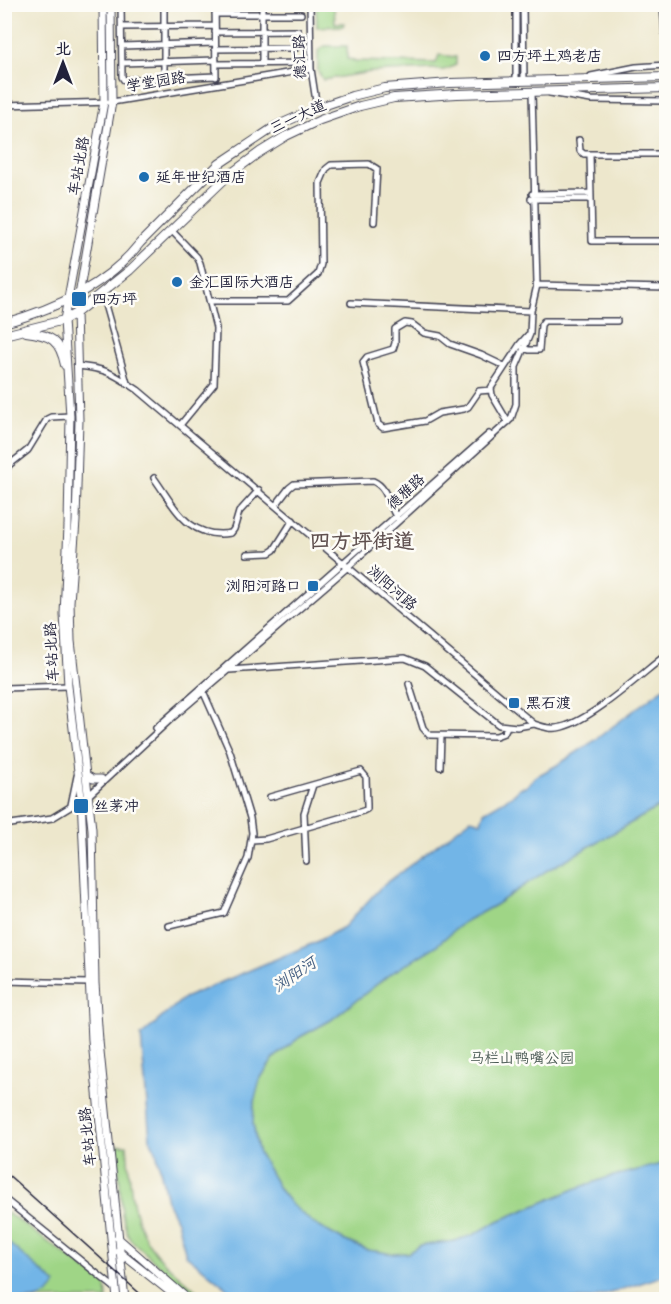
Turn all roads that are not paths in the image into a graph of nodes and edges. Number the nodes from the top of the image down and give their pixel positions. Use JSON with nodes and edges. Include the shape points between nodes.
{"nodes":[{"id":1,"x":104,"y":4,"type":"edge"},
{"id":2,"x":111,"y":4,"type":"edge"},
{"id":3,"x":121,"y":4,"type":"edge"},
{"id":4,"x":164,"y":4,"type":"edge"},
{"id":5,"x":215,"y":4,"type":"edge"},
{"id":6,"x":262,"y":4,"type":"edge"},
{"id":7,"x":310,"y":4,"type":"edge"},
{"id":8,"x":516,"y":4,"type":"edge"},
{"id":9,"x":524,"y":4,"type":"edge"},
{"id":10,"x":663,"y":4,"type":"edge"},
{"id":11,"x":215,"y":14,"type":"junction"},
{"id":12,"x":262,"y":14,"type":"junction"},
{"id":13,"x":301,"y":14,"type":"dead end"},
{"id":14,"x":164,"y":26,"type":"junction"},
{"id":15,"x":122,"y":27,"type":"junction"},
{"id":16,"x":215,"y":29,"type":"junction"},
{"id":17,"x":298,"y":31,"type":"dead end"},
{"id":18,"x":262,"y":32,"type":"junction"},
{"id":19,"x":164,"y":44,"type":"junction"},
{"id":20,"x":122,"y":46,"type":"junction"},
{"id":21,"x":215,"y":46,"type":"junction"},
{"id":22,"x":262,"y":48,"type":"junction"},
{"id":23,"x":296,"y":48,"type":"dead end"},
{"id":24,"x":666,"y":53,"type":"edge"},
{"id":25,"x":164,"y":61,"type":"junction"},
{"id":26,"x":216,"y":62,"type":"junction"},
{"id":27,"x":122,"y":63,"type":"junction"},
{"id":28,"x":262,"y":63,"type":"junction"},
{"id":29,"x":666,"y":65,"type":"edge"},
{"id":30,"x":311,"y":66,"type":"junction"},
{"id":31,"x":164,"y":76,"type":"dead end"},
{"id":32,"x":216,"y":76,"type":"junction"},
{"id":33,"x":666,"y":76,"type":"edge"},
{"id":34,"x":580,"y":78,"type":"junction"},
{"id":35,"x":520,"y":80,"type":"junction"},
{"id":36,"x":216,"y":85,"type":"junction"},
{"id":37,"x":404,"y":87,"type":"junction"},
{"id":38,"x":666,"y":88,"type":"edge"},
{"id":39,"x":530,"y":92,"type":"junction"},
{"id":40,"x":546,"y":92,"type":"junction"},
{"id":41,"x":406,"y":98,"type":"junction"},
{"id":42,"x":665,"y":101,"type":"edge"},
{"id":43,"x":108,"y":102,"type":"junction"},
{"id":44,"x":4,"y":105,"type":"edge"},
{"id":45,"x":317,"y":108,"type":"junction"},
{"id":46,"x":579,"y":140,"type":"dead end"},
{"id":47,"x":665,"y":153,"type":"edge"},
{"id":48,"x":590,"y":154,"type":"junction"},
{"id":49,"x":590,"y":196,"type":"junction"},
{"id":50,"x":532,"y":197,"type":"junction"},
{"id":51,"x":666,"y":198,"type":"edge"},
{"id":52,"x":666,"y":219,"type":"edge"},
{"id":53,"x":374,"y":222,"type":"dead end"},
{"id":54,"x":171,"y":230,"type":"junction"},
{"id":55,"x":666,"y":241,"type":"edge"},
{"id":56,"x":666,"y":253,"type":"edge"},
{"id":57,"x":536,"y":285,"type":"junction"},
{"id":58,"x":666,"y":288,"type":"edge"},
{"id":59,"x":78,"y":293,"type":"junction"},
{"id":60,"x":102,"y":294,"type":"junction"},
{"id":61,"x":67,"y":299,"type":"junction"},
{"id":62,"x":210,"y":301,"type":"junction"},
{"id":63,"x":351,"y":303,"type":"dead end"},
{"id":64,"x":530,"y":311,"type":"junction"},
{"id":65,"x":76,"y":313,"type":"junction"},
{"id":66,"x":64,"y":320,"type":"junction"},
{"id":67,"x":617,"y":321,"type":"dead end"},
{"id":68,"x":4,"y":323,"type":"edge"},
{"id":69,"x":19,"y":332,"type":"junction"},
{"id":70,"x":4,"y":335,"type":"edge"},
{"id":71,"x":528,"y":335,"type":"junction"},
{"id":72,"x":523,"y":348,"type":"junction"},
{"id":73,"x":65,"y":365,"type":"junction"},
{"id":74,"x":77,"y":366,"type":"junction"},
{"id":75,"x":504,"y":366,"type":"junction"},
{"id":76,"x":127,"y":383,"type":"junction"},
{"id":77,"x":491,"y":390,"type":"junction"},
{"id":78,"x":70,"y":416,"type":"junction"},
{"id":79,"x":507,"y":421,"type":"junction"},
{"id":80,"x":180,"y":424,"type":"junction"},
{"id":81,"x":7,"y":465,"type":"edge"},
{"id":82,"x":4,"y":474,"type":"edge"},
{"id":83,"x":154,"y":478,"type":"dead end"},
{"id":84,"x":259,"y":490,"type":"junction"},
{"id":85,"x":276,"y":505,"type":"junction"},
{"id":86,"x":398,"y":519,"type":"junction"},
{"id":87,"x":293,"y":520,"type":"junction"},
{"id":88,"x":247,"y":554,"type":"dead end"},
{"id":89,"x":347,"y":564,"type":"junction"},
{"id":90,"x":666,"y":655,"type":"edge"},
{"id":91,"x":227,"y":670,"type":"junction"},
{"id":92,"x":410,"y":684,"type":"dead end"},
{"id":93,"x":68,"y":686,"type":"junction"},
{"id":94,"x":4,"y":688,"type":"edge"},
{"id":95,"x":203,"y":691,"type":"junction"},
{"id":96,"x":534,"y":724,"type":"junction"},
{"id":97,"x":507,"y":727,"type":"junction"},
{"id":98,"x":441,"y":736,"type":"junction"},
{"id":99,"x":440,"y":767,"type":"dead end"},
{"id":100,"x":77,"y":775,"type":"junction"},
{"id":101,"x":86,"y":775,"type":"junction"},
{"id":102,"x":101,"y":779,"type":"junction"},
{"id":103,"x":313,"y":785,"type":"junction"},
{"id":104,"x":84,"y":797,"type":"junction"},
{"id":105,"x":270,"y":797,"type":"dead end"},
{"id":106,"x":71,"y":805,"type":"junction"},
{"id":107,"x":4,"y":824,"type":"edge"},
{"id":108,"x":304,"y":828,"type":"junction"},
{"id":109,"x":252,"y":840,"type":"junction"},
{"id":110,"x":306,"y":861,"type":"dead end"},
{"id":111,"x":169,"y":926,"type":"dead end"},
{"id":112,"x":4,"y":981,"type":"edge"},
{"id":113,"x":88,"y":983,"type":"junction"},
{"id":114,"x":4,"y":1202,"type":"edge"},
{"id":115,"x":111,"y":1230,"type":"junction"},
{"id":116,"x":119,"y":1240,"type":"junction"},
{"id":117,"x":112,"y":1245,"type":"junction"},
{"id":118,"x":120,"y":1252,"type":"junction"},
{"id":119,"x":116,"y":1289,"type":"junction"},
{"id":120,"x":117,"y":1299,"type":"edge"},
{"id":121,"x":125,"y":1299,"type":"edge"},
{"id":122,"x":180,"y":1299,"type":"edge"},
{"id":123,"x":189,"y":1299,"type":"edge"}],
"edges":[{"from":1,"to":43,"type":"main road","name":"车站北路"},
{"from":2,"to":43,"type":"main road","name":"车站北路"},
{"from":3,"to":15,"type":"street"},
{"from":4,"to":14,"type":"street"},
{"from":5,"to":11,"type":"street"},
{"from":6,"to":12,"type":"street"},
{"from":7,"to":30,"type":"street","name":"德汇路"},
{"from":8,"to":35,"type":"street"},
{"from":9,"to":35,"type":"street"},
{"from":10,"to":24,"type":"street"},
{"from":11,"to":12,"type":"street"},
{"from":11,"to":16,"type":"street"},
{"from":12,"to":13,"type":"street"},
{"from":12,"to":18,"type":"street"},
{"from":14,"to":15,"type":"street"},
{"from":14,"to":16,"type":"street"},
{"from":14,"to":19,"type":"street"},
{"from":15,"to":20,"type":"street"},
{"from":16,"to":18,"type":"street"},
{"from":16,"to":21,"type":"street"},
{"from":17,"to":18,"type":"street"},
{"from":18,"to":22,"type":"street"},
{"from":19,"to":20,"type":"street"},
{"from":19,"to":21,"type":"street"},
{"from":19,"to":25,"type":"street"},
{"from":20,"to":27,"type":"street"},
{"from":21,"to":22,"type":"street"},
{"from":21,"to":26,"type":"street"},
{"from":22,"to":23,"type":"street"},
{"from":22,"to":28,"type":"street"},
{"from":25,"to":26,"type":"street"},
{"from":25,"to":27,"type":"street"},
{"from":25,"to":31,"type":"street"},
{"from":26,"to":28,"type":"street"},
{"from":26,"to":32,"type":"street"},
{"from":27,"to":32,"type":"street","via":[[122,77],[126,80]]},
{"from":28,"to":30,"type":"street"},
{"from":29,"to":34,"type":"street"},
{"from":30,"to":36,"type":"street","name":"学堂园路"},
{"from":30,"to":45,"type":"street","name":"德汇路"},
{"from":32,"to":36,"type":"street"},
{"from":33,"to":34,"type":"highway","name":"三一大道"},
{"from":34,"to":35,"type":"highway","name":"三一大道"},
{"from":35,"to":37,"type":"highway","name":"三一大道"},
{"from":36,"to":43,"type":"street","name":"学堂园路"},
{"from":37,"to":41,"type":"highway"},
{"from":37,"to":45,"type":"highway","name":"三一大道","via":[[351,96]]},
{"from":38,"to":40,"type":"highway","name":"三一大道"},
{"from":39,"to":40,"type":"highway","name":"三一大道"},
{"from":39,"to":41,"type":"highway","name":"三一大道"},
{"from":39,"to":50,"type":"street"},
{"from":40,"to":42,"type":"street","via":[[591,100]]},
{"from":41,"to":54,"type":"highway","name":"三一大道","via":[[360,106],[286,136],[229,175]]},
{"from":42,"to":47,"type":"street"},
{"from":43,"to":44,"type":"street","name":"学堂园路"},
{"from":43,"to":59,"type":"main road","name":"车站北路"},
{"from":43,"to":61,"type":"main road","name":"车站北路"},
{"from":45,"to":59,"type":"highway","name":"三一大道","via":[[276,126],[219,164],[130,256]]},
{"from":46,"to":48,"type":"street","via":[[580,152]]},
{"from":47,"to":48,"type":"street"},
{"from":47,"to":51,"type":"street"},
{"from":48,"to":49,"type":"street"},
{"from":49,"to":50,"type":"street"},
{"from":49,"to":55,"type":"street","via":[[592,241]]},
{"from":50,"to":57,"type":"street"},
{"from":51,"to":52,"type":"street"},
{"from":52,"to":55,"type":"street"},
{"from":53,"to":62,"type":"street","via":[[377,169],[369,164],[331,165],[320,183],[318,273],[288,301]]},
{"from":54,"to":60,"type":"highway","name":"三一大道"},
{"from":54,"to":62,"type":"street","via":[[200,263]]},
{"from":55,"to":56,"type":"street"},
{"from":57,"to":58,"type":"street"},
{"from":57,"to":64,"type":"street"},
{"from":59,"to":61,"type":"highway","name":"三一大道"},
{"from":59,"to":65,"type":"main road","name":"车站北路"},
{"from":60,"to":65,"type":"highway","name":"三一大道"},
{"from":60,"to":76,"type":"street"},
{"from":61,"to":66,"type":"main road","name":"车站北路"},
{"from":61,"to":68,"type":"highway","name":"三一大道"},
{"from":62,"to":80,"type":"street","via":[[216,328],[214,384]]},
{"from":63,"to":64,"type":"street"},
{"from":64,"to":71,"type":"street"},
{"from":65,"to":66,"type":"highway","name":"三一大道"},
{"from":65,"to":74,"type":"main road","name":"车站北路"},
{"from":66,"to":69,"type":"highway","name":"三一大道"},
{"from":66,"to":73,"type":"main road","name":"车站北路"},
{"from":67,"to":72,"type":"street","via":[[544,321],[539,350]]},
{"from":69,"to":70,"type":"highway","name":"三一大道"},
{"from":69,"to":73,"type":"highway","via":[[49,337],[62,349]]},
{"from":71,"to":72,"type":"street"},
{"from":71,"to":75,"type":"street"},
{"from":72,"to":79,"type":"street","via":[[515,372],[515,411]]},
{"from":73,"to":78,"type":"main road","name":"车站北路"},
{"from":74,"to":76,"type":"street","name":"浏阳河路","via":[[101,368]]},
{"from":74,"to":101,"type":"main road","name":"车站北路","via":[[79,420],[70,602]]},
{"from":75,"to":77,"type":"street"},
{"from":75,"to":77,"type":"street","via":[[405,323],[395,329],[393,349],[363,362],[378,424],[383,428],[464,409],[479,391]]},
{"from":76,"to":80,"type":"street","name":"浏阳河路"},
{"from":77,"to":79,"type":"street"},
{"from":78,"to":81,"type":"street","via":[[47,419],[28,450]]},
{"from":78,"to":93,"type":"main road","name":"车站北路","via":[[64,614]]},
{"from":79,"to":86,"type":"street"},
{"from":80,"to":84,"type":"street","name":"浏阳河路"},
{"from":81,"to":82,"type":"street"},
{"from":83,"to":84,"type":"street","via":[[185,521],[206,533],[231,533],[239,512]]},
{"from":84,"to":85,"type":"street","name":"浏阳河路"},
{"from":85,"to":86,"type":"street","via":[[294,484],[373,482],[385,492]]},
{"from":85,"to":87,"type":"street","name":"浏阳河路"},
{"from":86,"to":89,"type":"street"},
{"from":87,"to":88,"type":"street","via":[[274,550]]},
{"from":87,"to":89,"type":"street","name":"浏阳河路"},
{"from":89,"to":91,"type":"street"},
{"from":89,"to":96,"type":"street","name":"浏阳河路"},
{"from":89,"to":102,"type":"street","via":[[209,679]]},
{"from":90,"to":96,"type":"street","via":[[585,718],[559,728]]},
{"from":91,"to":95,"type":"street"},
{"from":91,"to":97,"type":"street","via":[[405,658],[425,666],[483,714]]},
{"from":92,"to":98,"type":"street","via":[[425,731]]},
{"from":93,"to":94,"type":"street"},
{"from":93,"to":100,"type":"main road","name":"车站北路"},
{"from":95,"to":104,"type":"street"},
{"from":95,"to":109,"type":"street","via":[[230,752],[250,818]]},
{"from":96,"to":97,"type":"street"},
{"from":97,"to":98,"type":"street","via":[[496,736]]},
{"from":98,"to":99,"type":"street"},
{"from":100,"to":104,"type":"main road","name":"车站北路"},
{"from":100,"to":106,"type":"street"},
{"from":101,"to":102,"type":"main road"},
{"from":101,"to":104,"type":"main road","name":"车站北路"},
{"from":102,"to":104,"type":"street"},
{"from":103,"to":105,"type":"street"},
{"from":103,"to":108,"type":"street","via":[[304,813]]},
{"from":103,"to":108,"type":"street","via":[[363,772],[367,808]]},
{"from":104,"to":106,"type":"street"},
{"from":104,"to":107,"type":"street","via":[[52,818]]},
{"from":104,"to":113,"type":"main road","name":"车站北路"},
{"from":104,"to":116,"type":"main road","name":"车站北路","via":[[94,865],[95,983]]},
{"from":106,"to":107,"type":"street","via":[[51,815]]},
{"from":108,"to":109,"type":"street"},
{"from":108,"to":110,"type":"street"},
{"from":109,"to":111,"type":"street","via":[[224,913]]},
{"from":112,"to":113,"type":"street"},
{"from":113,"to":115,"type":"main road","name":"车站北路"},
{"from":114,"to":119,"type":"street"},
{"from":115,"to":116,"type":"main road"},
{"from":115,"to":117,"type":"main road","name":"车站北路"},
{"from":116,"to":118,"type":"main road","name":"车站北路"},
{"from":116,"to":123,"type":"main road"},
{"from":117,"to":118,"type":"main road"},
{"from":117,"to":119,"type":"main road","name":"车站北路"},
{"from":118,"to":121,"type":"main road","name":"车站北路"},
{"from":118,"to":122,"type":"main road"},
{"from":119,"to":120,"type":"main road","name":"车站北路"}]}
